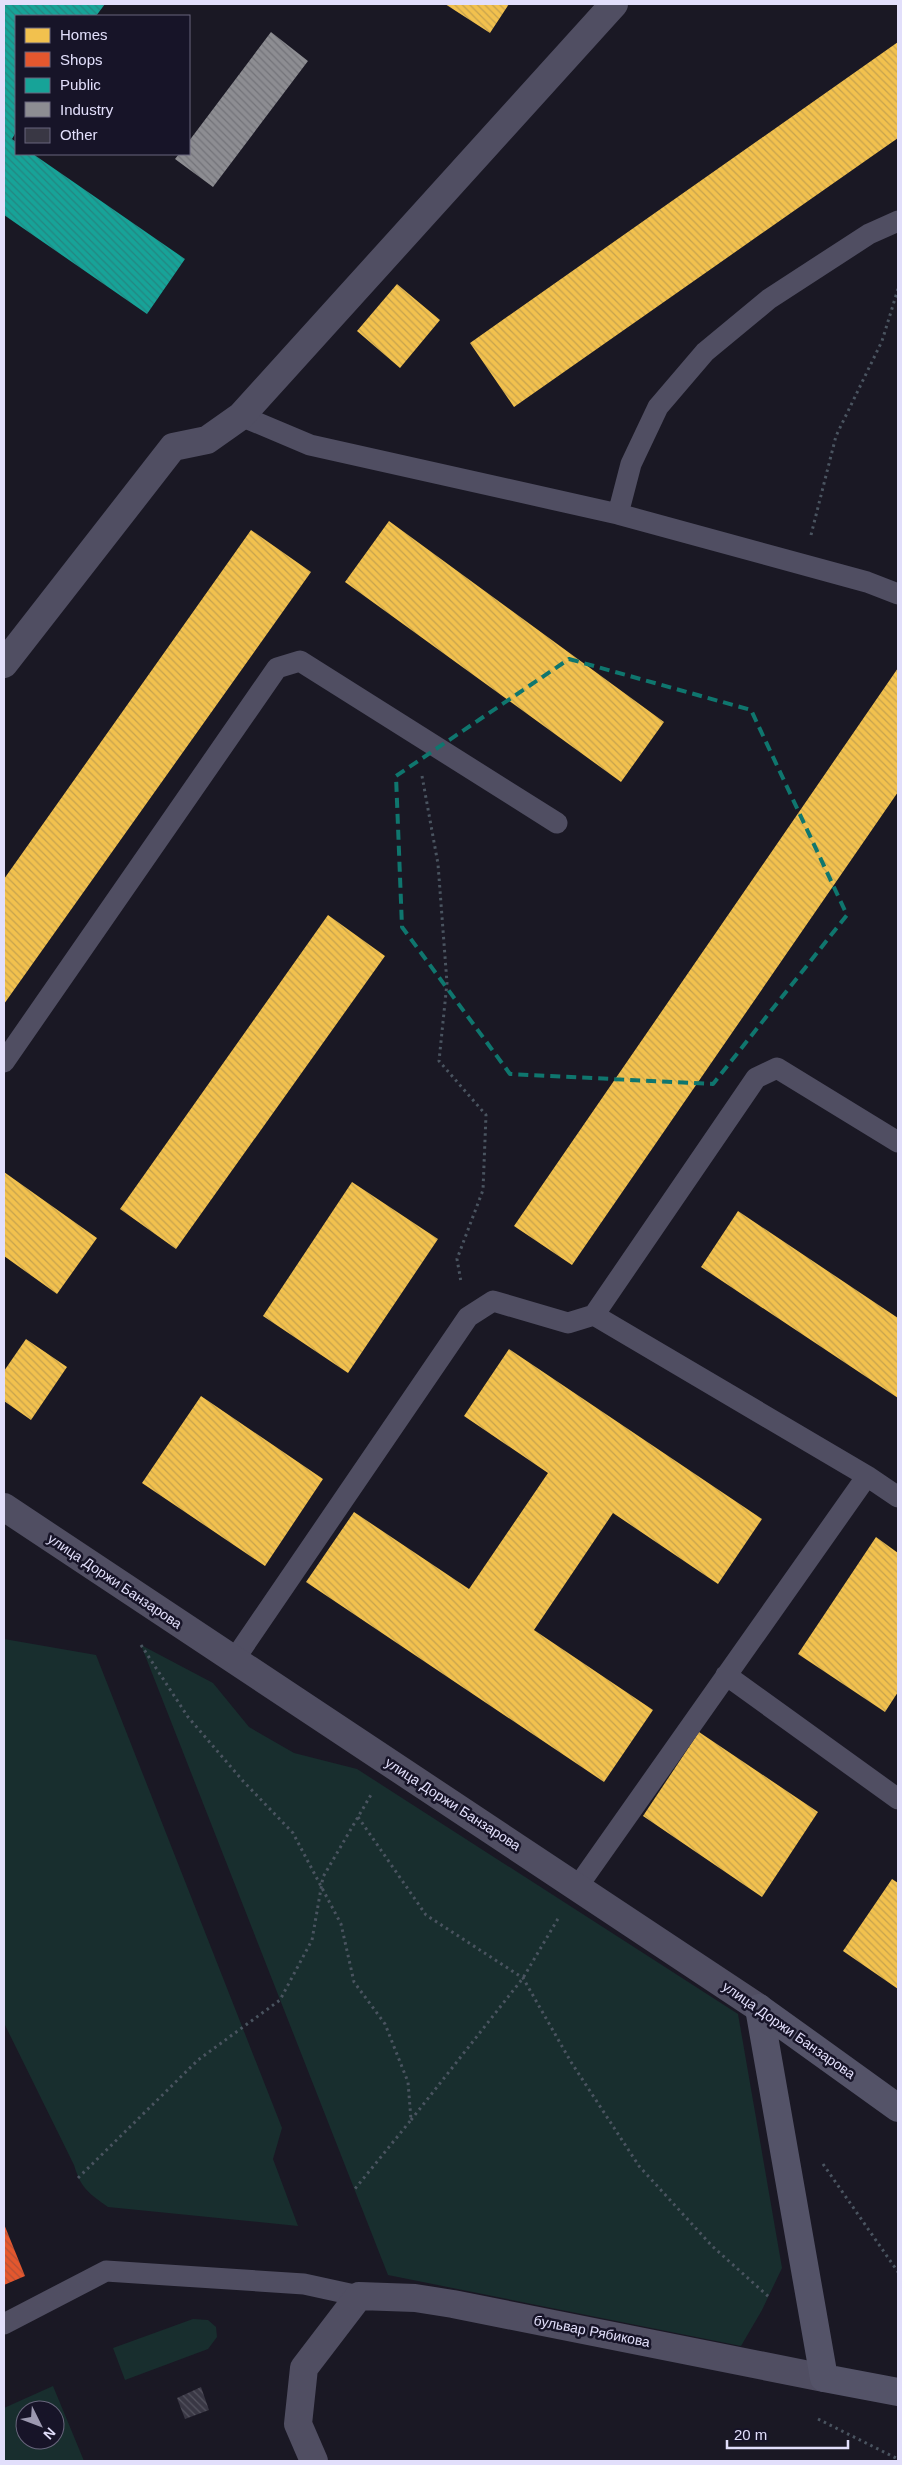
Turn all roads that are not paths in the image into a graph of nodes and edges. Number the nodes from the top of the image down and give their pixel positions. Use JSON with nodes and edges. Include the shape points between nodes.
{"nodes":[{"id":1,"x":614,"y":4,"type":"edge"},
{"id":2,"x":898,"y":221,"type":"edge"},
{"id":3,"x":241,"y":416,"type":"junction"},
{"id":4,"x":618,"y":514,"type":"junction"},
{"id":5,"x":898,"y":594,"type":"edge"},
{"id":6,"x":4,"y":664,"type":"edge"},
{"id":7,"x":556,"y":823,"type":"dead end"},
{"id":8,"x":4,"y":1062,"type":"edge"},
{"id":9,"x":898,"y":1142,"type":"edge"},
{"id":10,"x":594,"y":1315,"type":"junction"},
{"id":11,"x":867,"y":1476,"type":"junction"},
{"id":12,"x":898,"y":1497,"type":"edge"},
{"id":13,"x":4,"y":1507,"type":"edge"},
{"id":14,"x":234,"y":1660,"type":"junction"},
{"id":15,"x":726,"y":1675,"type":"junction"},
{"id":16,"x":898,"y":1799,"type":"edge"},
{"id":17,"x":578,"y":1886,"type":"junction"},
{"id":18,"x":759,"y":2008,"type":"junction"},
{"id":19,"x":898,"y":2108,"type":"edge"},
{"id":20,"x":359,"y":2296,"type":"junction"},
{"id":21,"x":4,"y":2324,"type":"edge"},
{"id":22,"x":824,"y":2378,"type":"junction"},
{"id":23,"x":898,"y":2392,"type":"edge"},
{"id":24,"x":314,"y":2461,"type":"edge"}],
"edges":[{"from":1,"to":3,"type":"street"},
{"from":2,"to":4,"type":"lane","via":[[869,234],[769,299],[705,352],[658,407],[631,464]]},
{"from":3,"to":4,"type":"lane","via":[[310,445]]},
{"from":3,"to":6,"type":"street","via":[[207,440],[173,447]]},
{"from":4,"to":5,"type":"lane","via":[[867,582]]},
{"from":7,"to":8,"type":"lane","via":[[300,661],[277,668]]},
{"from":9,"to":10,"type":"lane","via":[[777,1068],[756,1078]]},
{"from":10,"to":11,"type":"lane"},
{"from":10,"to":14,"type":"lane","via":[[568,1323],[493,1300],[468,1317]]},
{"from":11,"to":12,"type":"lane"},
{"from":11,"to":15,"type":"lane"},
{"from":13,"to":14,"type":"street","name":"улица Доржи Банзарова"},
{"from":14,"to":17,"type":"street","name":"улица Доржи Банзарова"},
{"from":15,"to":16,"type":"lane"},
{"from":15,"to":17,"type":"lane"},
{"from":17,"to":18,"type":"street","name":"улица Доржи Банзарова"},
{"from":18,"to":19,"type":"street","name":"улица Доржи Банзарова"},
{"from":18,"to":22,"type":"street"},
{"from":20,"to":21,"type":"lane","via":[[304,2284],[106,2270]]},
{"from":20,"to":22,"type":"street","name":"бульвар Рябикова","via":[[415,2298],[453,2304]]},
{"from":20,"to":24,"type":"street","via":[[304,2368],[298,2424]]},
{"from":22,"to":23,"type":"street","name":"бульвар Рябикова"}]}
